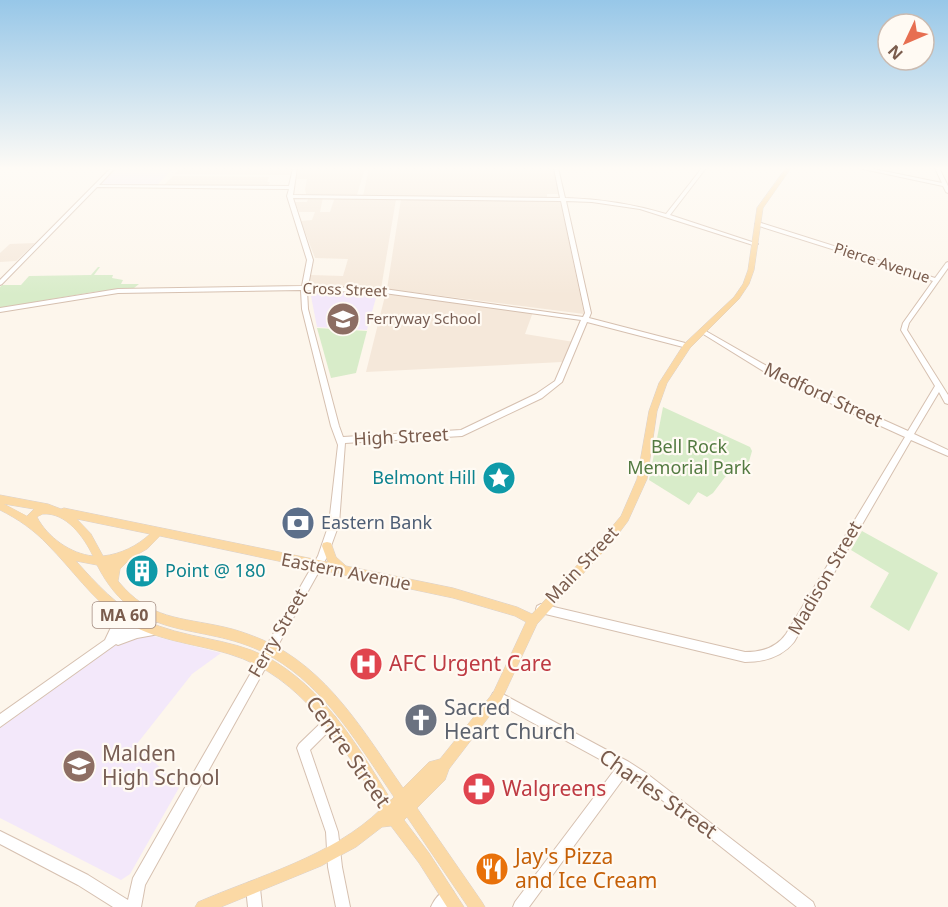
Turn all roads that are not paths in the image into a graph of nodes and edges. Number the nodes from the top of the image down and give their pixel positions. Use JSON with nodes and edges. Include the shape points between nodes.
{"nodes":[{"id":1,"x":71,"y":210,"type":"edge"},
{"id":2,"x":295,"y":210,"type":"edge"},
{"id":3,"x":565,"y":210,"type":"edge"},
{"id":4,"x":646,"y":210,"type":"edge"},
{"id":5,"x":671,"y":210,"type":"edge"},
{"id":6,"x":761,"y":210,"type":"edge"},
{"id":7,"x":667,"y":216,"type":"junction"},
{"id":8,"x":758,"y":224,"type":"junction"},
{"id":9,"x":755,"y":244,"type":"junction"},
{"id":10,"x":948,"y":264,"type":"edge"},
{"id":11,"x":937,"y":280,"type":"junction"},
{"id":12,"x":0,"y":283,"type":"edge"},
{"id":13,"x":304,"y":288,"type":"junction"},
{"id":14,"x":0,"y":310,"type":"edge"},
{"id":15,"x":587,"y":320,"type":"junction"},
{"id":16,"x":702,"y":331,"type":"junction"},
{"id":17,"x":687,"y":346,"type":"junction"},
{"id":18,"x":938,"y":387,"type":"junction"},
{"id":19,"x":948,"y":401,"type":"edge"},
{"id":20,"x":909,"y":435,"type":"junction"},
{"id":21,"x":342,"y":440,"type":"junction"},
{"id":22,"x":948,"y":453,"type":"edge"},
{"id":23,"x":0,"y":499,"type":"edge"},
{"id":24,"x":0,"y":506,"type":"edge"},
{"id":25,"x":54,"y":510,"type":"junction"},
{"id":26,"x":36,"y":525,"type":"junction"},
{"id":27,"x":157,"y":533,"type":"junction"},
{"id":28,"x":57,"y":546,"type":"junction"},
{"id":29,"x":327,"y":546,"type":"junction"},
{"id":30,"x":129,"y":554,"type":"junction"},
{"id":31,"x":102,"y":560,"type":"junction"},
{"id":32,"x":317,"y":564,"type":"junction"},
{"id":33,"x":344,"y":570,"type":"junction"},
{"id":34,"x":113,"y":583,"type":"junction"},
{"id":35,"x":113,"y":605,"type":"junction"},
{"id":36,"x":541,"y":609,"type":"junction"},
{"id":37,"x":158,"y":618,"type":"junction"},
{"id":38,"x":533,"y":620,"type":"junction"},
{"id":39,"x":138,"y":622,"type":"junction"},
{"id":40,"x":160,"y":631,"type":"junction"},
{"id":41,"x":97,"y":651,"type":"junction"},
{"id":42,"x":266,"y":655,"type":"junction"},
{"id":43,"x":497,"y":697,"type":"junction"},
{"id":44,"x":0,"y":721,"type":"edge"},
{"id":45,"x":331,"y":721,"type":"junction"},
{"id":46,"x":626,"y":766,"type":"junction"},
{"id":47,"x":405,"y":803,"type":"junction"},
{"id":48,"x":388,"y":816,"type":"junction"},
{"id":49,"x":0,"y":837,"type":"edge"},
{"id":50,"x":334,"y":852,"type":"junction"},
{"id":51,"x":253,"y":888,"type":"junction"},
{"id":52,"x":448,"y":903,"type":"edge"},
{"id":53,"x":126,"y":907,"type":"edge"},
{"id":54,"x":134,"y":907,"type":"edge"},
{"id":55,"x":203,"y":907,"type":"edge"},
{"id":56,"x":255,"y":907,"type":"edge"},
{"id":57,"x":343,"y":907,"type":"edge"},
{"id":58,"x":477,"y":907,"type":"edge"},
{"id":59,"x":520,"y":907,"type":"edge"},
{"id":60,"x":808,"y":907,"type":"edge"}],
"edges":[{"from":1,"to":12,"type":"street"},
{"from":2,"to":13,"type":"street","name":"Ferry Street","via":[[310,255]]},
{"from":3,"to":15,"type":"street"},
{"from":4,"to":7,"type":"street"},
{"from":5,"to":7,"type":"street"},
{"from":6,"to":8,"type":"main road","name":"Main Street"},
{"from":7,"to":9,"type":"street"},
{"from":8,"to":9,"type":"main road","name":"Main Street"},
{"from":8,"to":11,"type":"street","name":"Pierce Avenue"},
{"from":9,"to":16,"type":"main road","name":"Main Street","via":[[750,273],[742,290]]},
{"from":10,"to":11,"type":"street"},
{"from":11,"to":18,"type":"street","via":[[906,322],[904,332]]},
{"from":13,"to":14,"type":"street","name":"Cross Street","via":[[118,291]]},
{"from":13,"to":15,"type":"street","name":"Cross Street","via":[[424,295]]},
{"from":13,"to":21,"type":"street","name":"Ferry Street","via":[[309,327]]},
{"from":15,"to":17,"type":"street","name":"Cross Street"},
{"from":15,"to":21,"type":"street","name":"High Street","via":[[555,385],[473,429],[448,435]]},
{"from":16,"to":17,"type":"main road","name":"Main Street"},
{"from":16,"to":20,"type":"street","name":"Medford Street","via":[[776,375]]},
{"from":17,"to":36,"type":"main road","name":"Main Street","via":[[659,392],[642,479],[628,512],[609,538]]},
{"from":18,"to":19,"type":"street"},
{"from":18,"to":20,"type":"street","name":"Madison Street"},
{"from":20,"to":22,"type":"street","name":"Medford Street"},
{"from":20,"to":36,"type":"street","name":"Madison Street","via":[[782,648],[762,656],[745,657]]},
{"from":21,"to":29,"type":"street","name":"Ferry Street","via":[[335,518]]},
{"from":23,"to":25,"type":"main road","name":"Eastern Avenue","number":"MA 60"},
{"from":24,"to":26,"type":"main road","name":"Centre Street","number":"MA 60"},
{"from":25,"to":26,"type":"main road","via":[[34,514]]},
{"from":25,"to":27,"type":"main road","name":"Eastern Avenue"},
{"from":25,"to":31,"type":"main road","name":"Centre Street","number":"MA 60","via":[[83,529]]},
{"from":26,"to":28,"type":"main road","name":"Centre Street","number":"MA 60"},
{"from":27,"to":30,"type":"main road"},
{"from":27,"to":32,"type":"main road","name":"Eastern Avenue"},
{"from":28,"to":31,"type":"main road","via":[[82,559]]},
{"from":28,"to":35,"type":"main road","name":"Centre Street","number":"MA 60"},
{"from":29,"to":32,"type":"street","name":"Ferry Street"},
{"from":29,"to":33,"type":"main road","via":[[332,560]]},
{"from":30,"to":31,"type":"main road"},
{"from":30,"to":34,"type":"main road","via":[[115,567]]},
{"from":31,"to":34,"type":"main road","name":"Centre Street","number":"MA 60"},
{"from":32,"to":33,"type":"main road","name":"Eastern Avenue"},
{"from":32,"to":42,"type":"street","name":"Ferry Street"},
{"from":33,"to":38,"type":"main road","name":"Eastern Avenue","via":[[468,597]]},
{"from":34,"to":37,"type":"main road","name":"Centre Street","number":"MA 60","via":[[134,604]]},
{"from":35,"to":39,"type":"main road","name":"Centre Street","number":"MA 60"},
{"from":35,"to":41,"type":"street","via":[[119,616],[117,626]]},
{"from":36,"to":38,"type":"main road","name":"Main Street"},
{"from":37,"to":39,"type":"street"},
{"from":37,"to":42,"type":"main road","name":"Centre Street","number":"MA 60","via":[[239,636]]},
{"from":38,"to":43,"type":"main road","name":"Main Street"},
{"from":39,"to":40,"type":"main road","name":"Centre Street","number":"MA 60"},
{"from":39,"to":41,"type":"street"},
{"from":40,"to":41,"type":"street","via":[[132,634]]},
{"from":40,"to":42,"type":"main road","name":"Centre Street","number":"MA 60"},
{"from":41,"to":44,"type":"street"},
{"from":42,"to":45,"type":"main road","name":"Centre Street","number":"MA 60","via":[[302,687]]},
{"from":42,"to":47,"type":"main road","name":"Centre Street","number":"MA 60","via":[[301,670],[332,698]]},
{"from":42,"to":54,"type":"street","name":"Ferry Street","via":[[138,883]]},
{"from":43,"to":46,"type":"street","name":"Charles Street"},
{"from":43,"to":47,"type":"main road","name":"Main Street","via":[[444,765],[434,767]]},
{"from":45,"to":48,"type":"main road","name":"Centre Street","number":"MA 60","via":[[372,779]]},
{"from":45,"to":50,"type":"street","via":[[303,748],[332,832]]},
{"from":46,"to":59,"type":"street"},
{"from":46,"to":60,"type":"street","name":"Charles Street"},
{"from":47,"to":48,"type":"main road","name":"Main Street"},
{"from":47,"to":58,"type":"main road","name":"Centre Street","number":"MA 60"},
{"from":48,"to":50,"type":"main road","name":"Main Street"},
{"from":48,"to":52,"type":"main road","name":"Centre Street","number":"MA 60"},
{"from":49,"to":53,"type":"street"},
{"from":50,"to":51,"type":"main road","name":"Main Street"},
{"from":50,"to":57,"type":"street"},
{"from":51,"to":55,"type":"main road","name":"Main Street"},
{"from":51,"to":56,"type":"street"}]}
